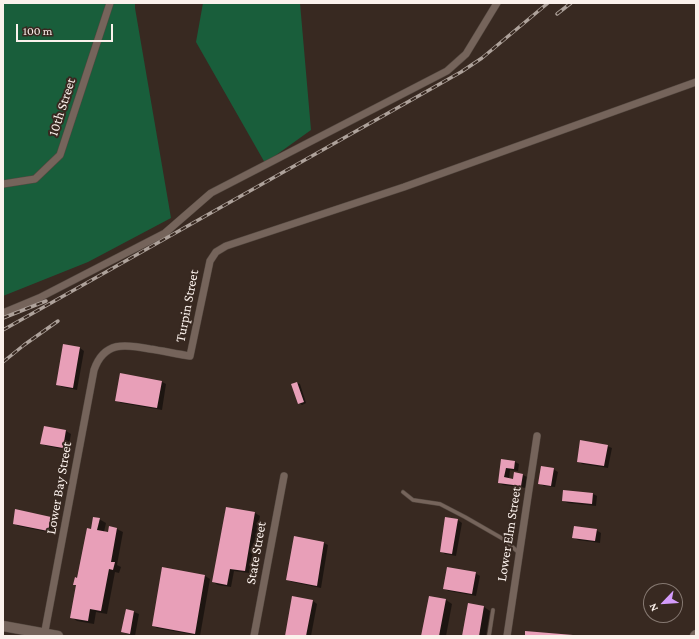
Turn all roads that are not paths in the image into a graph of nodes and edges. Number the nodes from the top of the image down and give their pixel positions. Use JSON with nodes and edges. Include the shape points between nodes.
{"nodes":[{"id":1,"x":110,"y":3,"type":"edge"},
{"id":2,"x":497,"y":3,"type":"edge"},
{"id":3,"x":696,"y":82,"type":"edge"},
{"id":4,"x":3,"y":184,"type":"edge"},
{"id":5,"x":3,"y":313,"type":"edge"},
{"id":6,"x":106,"y":352,"type":"joint"},
{"id":7,"x":537,"y":436,"type":"dead end"},
{"id":8,"x":284,"y":476,"type":"dead end"},
{"id":9,"x":403,"y":492,"type":"dead end"},
{"id":10,"x":519,"y":554,"type":"junction"},
{"id":11,"x":493,"y":610,"type":"dead end"},
{"id":12,"x":3,"y":626,"type":"edge"},
{"id":13,"x":44,"y":635,"type":"edge"},
{"id":14,"x":58,"y":636,"type":"edge"},
{"id":15,"x":254,"y":636,"type":"edge"},
{"id":16,"x":489,"y":636,"type":"edge"},
{"id":17,"x":507,"y":636,"type":"edge"}],
"edges":[{"from":1,"to":4,"type":"street","name":"10th Street","via":[[60,155],[35,179]]},
{"from":2,"to":5,"type":"street","via":[[466,54],[447,71],[211,193],[165,233],[39,298]]},
{"from":3,"to":6,"type":"street","name":"Turpin Street","via":[[404,187],[226,246],[216,252],[210,261],[190,356],[127,345],[114,347]]},
{"from":6,"to":13,"type":"street","name":"Lower Bay Street","via":[[94,370]]},
{"from":7,"to":10,"type":"street","name":"Lower Elm Street"},
{"from":8,"to":15,"type":"street","name":"State Street"},
{"from":9,"to":10,"type":"lane","via":[[413,500],[440,504],[465,517],[505,540]]},
{"from":10,"to":17,"type":"street","name":"Lower Elm Street"},
{"from":11,"to":16,"type":"lane"},
{"from":12,"to":13,"type":"street"},
{"from":13,"to":14,"type":"street"}]}
